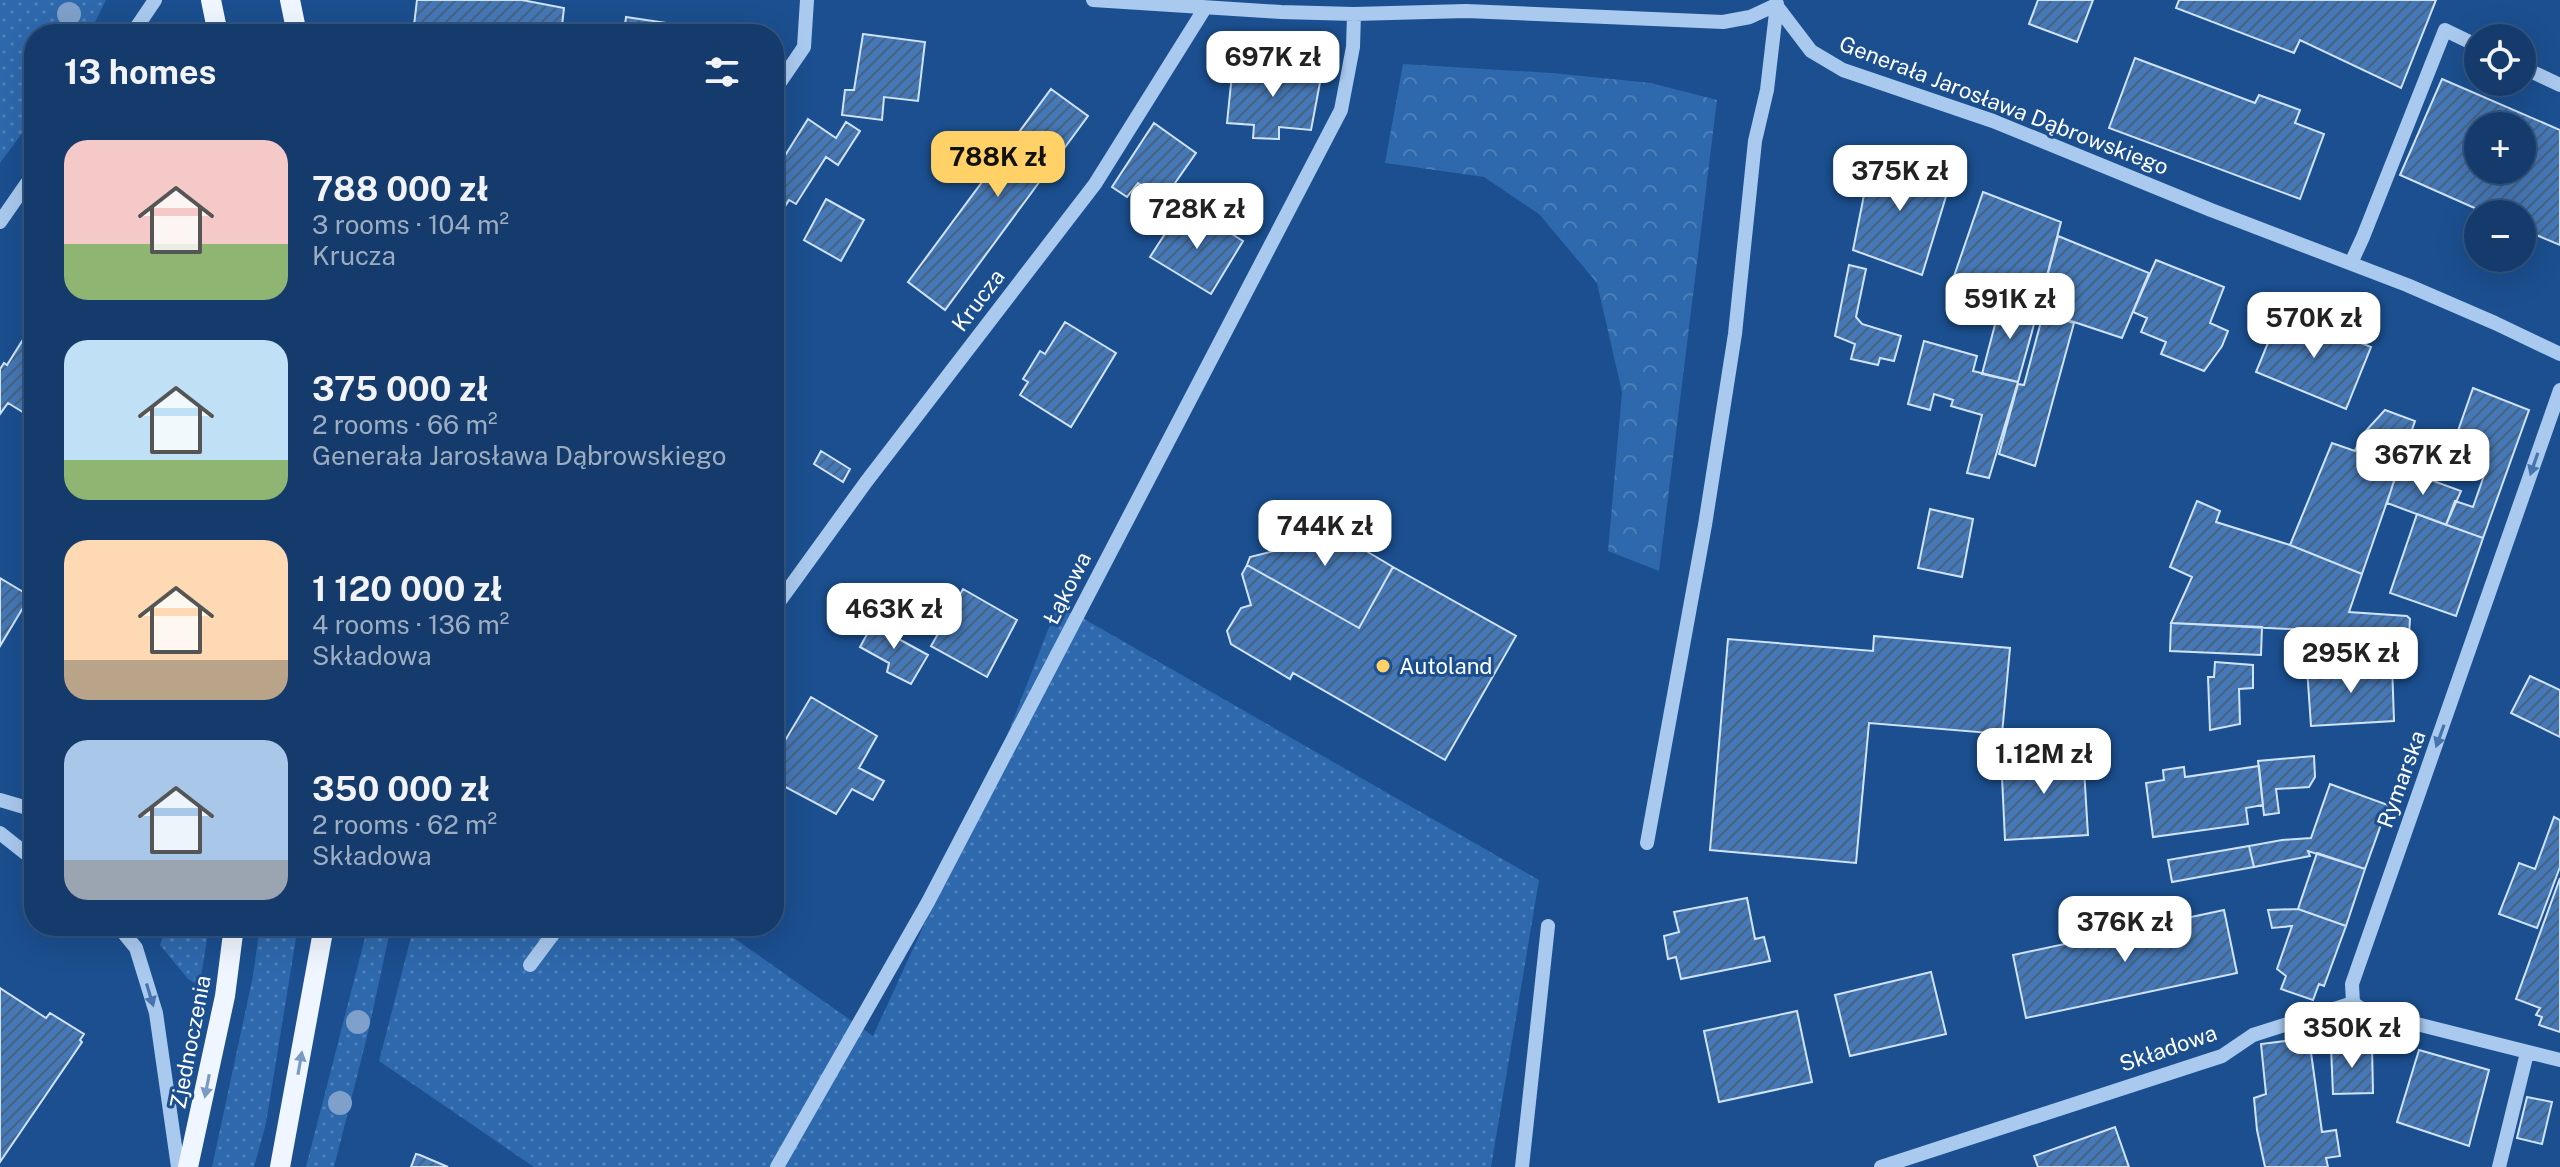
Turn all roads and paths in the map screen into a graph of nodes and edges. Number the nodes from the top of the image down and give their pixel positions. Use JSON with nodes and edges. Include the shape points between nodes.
{"nodes":[{"id":1,"x":155,"y":0,"type":"edge"},
{"id":2,"x":211,"y":0,"type":"edge"},
{"id":3,"x":290,"y":0,"type":"edge"},
{"id":4,"x":807,"y":0,"type":"edge"},
{"id":5,"x":1093,"y":0,"type":"edge"},
{"id":6,"x":1777,"y":3,"type":"edge"},
{"id":7,"x":1205,"y":8,"type":"junction"},
{"id":8,"x":1354,"y":14,"type":"junction"},
{"id":9,"x":139,"y":24,"type":"edge"},
{"id":10,"x":216,"y":24,"type":"edge"},
{"id":11,"x":295,"y":24,"type":"edge"},
{"id":12,"x":2464,"y":39,"type":"edge"},
{"id":13,"x":2536,"y":74,"type":"edge"},
{"id":14,"x":784,"y":76,"type":"edge"},
{"id":15,"x":2560,"y":85,"type":"edge"},
{"id":16,"x":24,"y":187,"type":"edge"},
{"id":17,"x":0,"y":222,"type":"edge"},
{"id":18,"x":2351,"y":263,"type":"junction"},
{"id":19,"x":2560,"y":354,"type":"edge"},
{"id":20,"x":2560,"y":390,"type":"edge"},
{"id":21,"x":784,"y":595,"type":"edge"},
{"id":22,"x":0,"y":800,"type":"edge"},
{"id":23,"x":24,"y":807,"type":"edge"},
{"id":24,"x":0,"y":833,"type":"edge"},
{"id":25,"x":1647,"y":843,"type":"dead end"},
{"id":26,"x":24,"y":852,"type":"edge"},
{"id":27,"x":1548,"y":926,"type":"dead end"},
{"id":28,"x":126,"y":936,"type":"edge"},
{"id":29,"x":233,"y":936,"type":"edge"},
{"id":30,"x":324,"y":936,"type":"edge"},
{"id":31,"x":552,"y":936,"type":"edge"},
{"id":32,"x":530,"y":965,"type":"dead end"},
{"id":33,"x":2353,"y":1003,"type":"junction"},
{"id":34,"x":2527,"y":1053,"type":"junction"},
{"id":35,"x":2560,"y":1060,"type":"edge"},
{"id":36,"x":178,"y":1167,"type":"edge"},
{"id":37,"x":188,"y":1167,"type":"edge"},
{"id":38,"x":280,"y":1167,"type":"edge"},
{"id":39,"x":777,"y":1167,"type":"edge"},
{"id":40,"x":1522,"y":1167,"type":"edge"},
{"id":41,"x":1881,"y":1167,"type":"edge"},
{"id":42,"x":2499,"y":1167,"type":"edge"}],
"edges":[{"from":1,"to":9,"type":"street"},
{"from":2,"to":10,"type":"main road"},
{"from":3,"to":11,"type":"main road"},
{"from":4,"to":14,"type":"street","via":[[804,47]]},
{"from":5,"to":7,"type":"street"},
{"from":6,"to":8,"type":"street","via":[[1750,17],[1723,22],[1466,11]]},
{"from":6,"to":18,"type":"street","name":"Generała Jarosława Dąbrowskiego","via":[[1811,51],[1843,70],[1993,121]]},
{"from":6,"to":25,"type":"street","via":[[1755,141],[1735,334]]},
{"from":7,"to":8,"type":"street"},
{"from":7,"to":21,"type":"street","name":"Krucza","via":[[1095,184]]},
{"from":8,"to":39,"type":"street","name":"Łąkowa","via":[[1341,110],[928,902]]},
{"from":12,"to":18,"type":"street","via":[[2445,30]]},
{"from":13,"to":15,"type":"street"},
{"from":16,"to":17,"type":"street"},
{"from":18,"to":19,"type":"street","name":"Generała Jarosława Dąbrowskiego"},
{"from":20,"to":33,"type":"street","name":"Rymarska","one_way":true,"via":[[2352,984]]},
{"from":22,"to":23,"type":"street"},
{"from":24,"to":26,"type":"street"},
{"from":27,"to":40,"type":"street"},
{"from":28,"to":36,"type":"street","one_way":true,"via":[[136,948],[156,1013]]},
{"from":29,"to":37,"type":"main road","name":"Zjednoczenia","one_way":true},
{"from":38,"to":30,"type":"main road","one_way":true},
{"from":31,"to":32,"type":"street"},
{"from":33,"to":34,"type":"street","via":[[2365,1011]]},
{"from":33,"to":41,"type":"street","name":"Składowa","via":[[2253,1035],[2222,1056]]},
{"from":34,"to":35,"type":"street"},
{"from":34,"to":42,"type":"street"}]}
